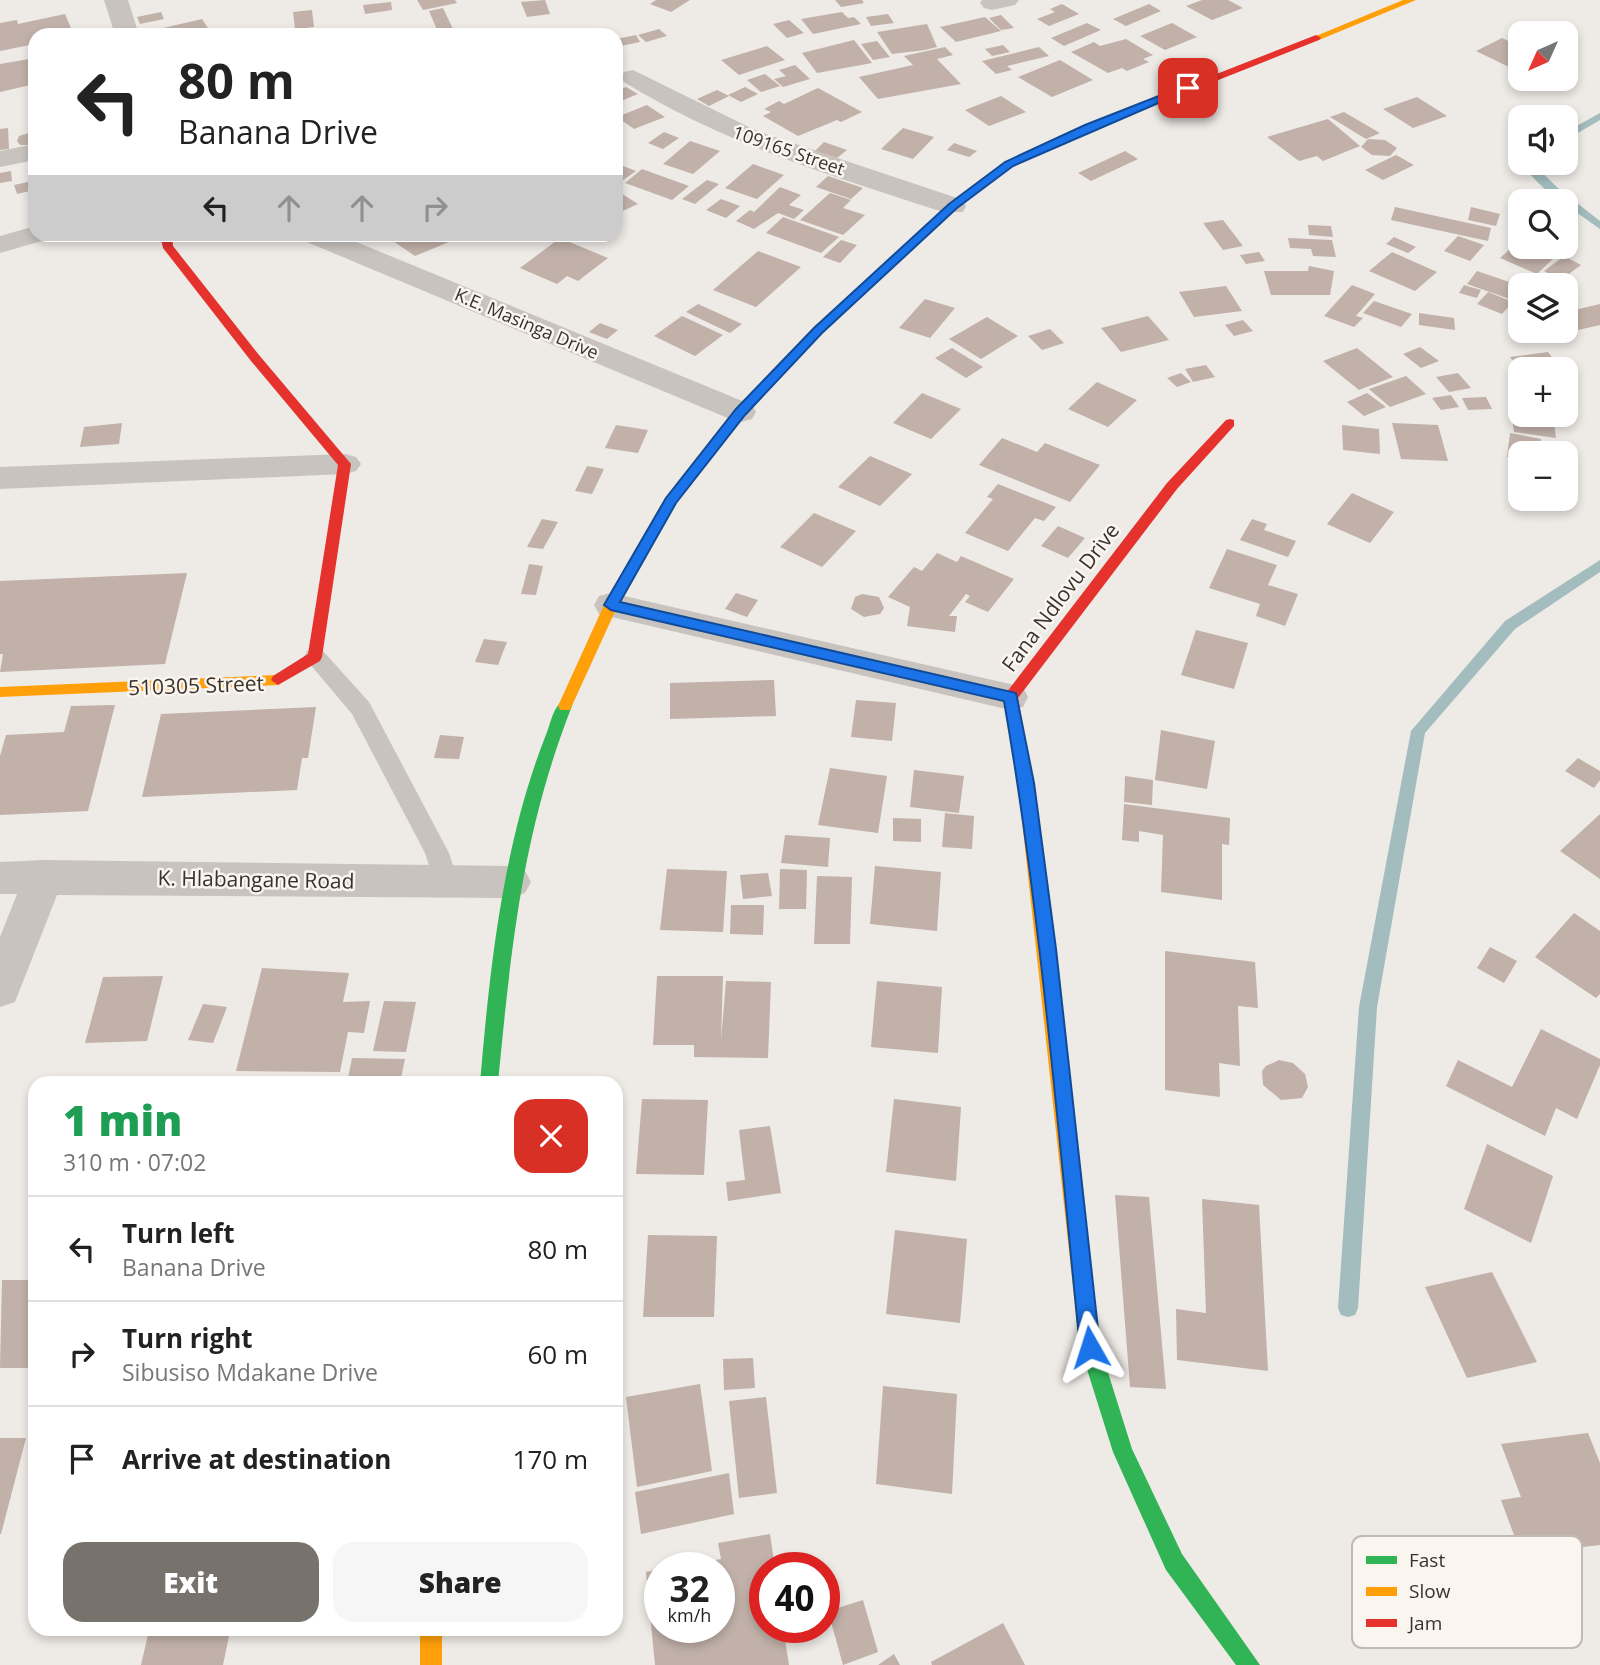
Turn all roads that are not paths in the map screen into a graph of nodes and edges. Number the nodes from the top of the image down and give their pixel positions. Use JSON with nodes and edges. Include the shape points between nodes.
{"nodes":[{"id":1,"x":116,"y":0,"type":"edge"},
{"id":2,"x":1411,"y":0,"type":"edge"},
{"id":3,"x":125,"y":28,"type":"edge"},
{"id":4,"x":633,"y":77,"type":"dead end"},
{"id":5,"x":28,"y":153,"type":"edge"},
{"id":6,"x":0,"y":159,"type":"edge"},
{"id":7,"x":953,"y":206,"type":"junction"},
{"id":8,"x":28,"y":235,"type":"edge"},
{"id":9,"x":167,"y":242,"type":"edge"},
{"id":10,"x":331,"y":242,"type":"edge"},
{"id":11,"x":0,"y":245,"type":"edge"},
{"id":12,"x":741,"y":412,"type":"junction"},
{"id":13,"x":1230,"y":423,"type":"dead end"},
{"id":14,"x":345,"y":464,"type":"junction"},
{"id":15,"x":0,"y":478,"type":"edge"},
{"id":16,"x":611,"y":605,"type":"junction"},
{"id":17,"x":316,"y":657,"type":"junction"},
{"id":18,"x":0,"y":692,"type":"edge"},
{"id":19,"x":1010,"y":697,"type":"junction"},
{"id":20,"x":44,"y":876,"type":"junction"},
{"id":21,"x":0,"y":878,"type":"edge"},
{"id":22,"x":445,"y":881,"type":"junction"},
{"id":23,"x":511,"y":883,"type":"junction"},
{"id":24,"x":0,"y":989,"type":"edge"},
{"id":25,"x":490,"y":1076,"type":"edge"},
{"id":26,"x":431,"y":1636,"type":"edge"},
{"id":27,"x":431,"y":1665,"type":"edge"},
{"id":28,"x":1249,"y":1665,"type":"edge"}],
"edges":[{"from":1,"to":3,"type":"street"},
{"from":2,"to":7,"type":"street","via":[[1088,128],[1009,164]]},
{"from":4,"to":7,"type":"street","name":"109165 Street","via":[[714,124]]},
{"from":5,"to":6,"type":"street"},
{"from":7,"to":12,"type":"street","via":[[818,330]]},
{"from":8,"to":11,"type":"street"},
{"from":9,"to":14,"type":"street"},
{"from":10,"to":12,"type":"street","name":"K.E. Masinga Drive"},
{"from":12,"to":16,"type":"street","via":[[670,501]]},
{"from":13,"to":19,"type":"street","name":"Fana Ndlovu Drive","via":[[1171,486]]},
{"from":14,"to":15,"type":"street"},
{"from":14,"to":17,"type":"street"},
{"from":16,"to":19,"type":"street"},
{"from":16,"to":23,"type":"street","via":[[581,666],[529,800]]},
{"from":17,"to":18,"type":"street","name":"510305 Street","via":[[277,681]]},
{"from":17,"to":22,"type":"lane","via":[[361,708],[437,853]]},
{"from":19,"to":28,"type":"street","name":"Fana Ndlovu Drive","via":[[1047,949],[1090,1347],[1123,1452],[1174,1562]]},
{"from":20,"to":21,"type":"street","name":"K. Hlabangane Road"},
{"from":20,"to":22,"type":"street","name":"K. Hlabangane Road"},
{"from":20,"to":24,"type":"street"},
{"from":22,"to":23,"type":"street","name":"K. Hlabangane Road"},
{"from":23,"to":25,"type":"street"},
{"from":26,"to":27,"type":"street"}]}
